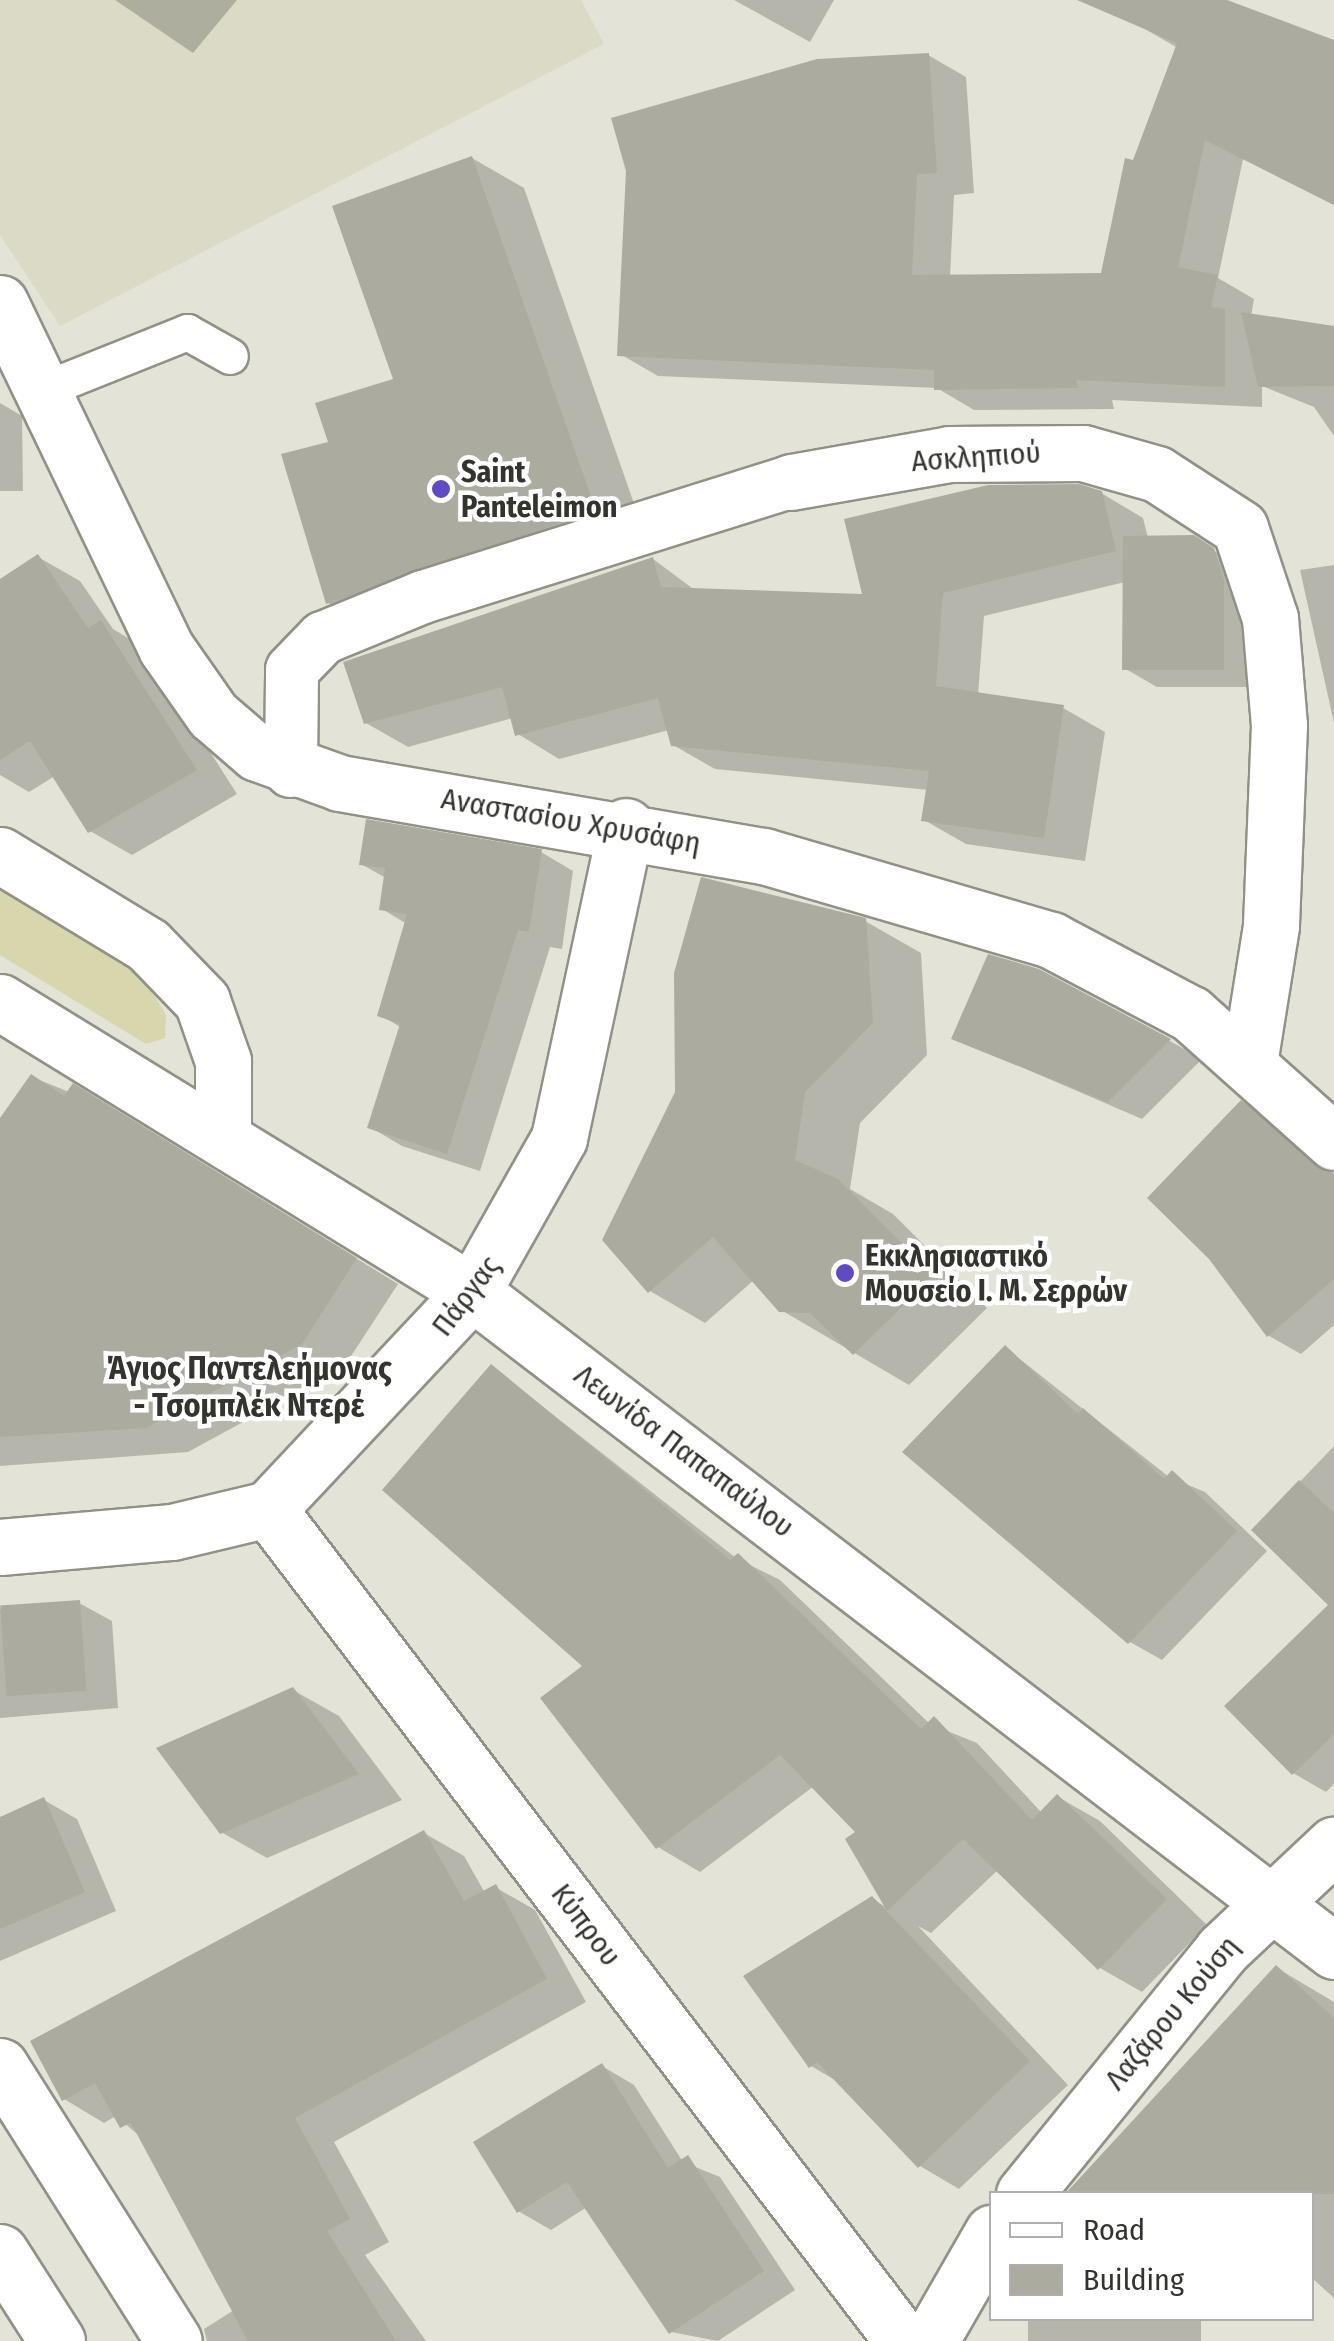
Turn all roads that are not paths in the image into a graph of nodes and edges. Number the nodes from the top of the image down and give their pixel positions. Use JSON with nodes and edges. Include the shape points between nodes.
{"nodes":[{"id":1,"x":0,"y":303,"type":"edge"},
{"id":2,"x":230,"y":356,"type":"dead end"},
{"id":3,"x":47,"y":388,"type":"junction"},
{"id":4,"x":791,"y":482,"type":"joint"},
{"id":5,"x":290,"y":770,"type":"junction"},
{"id":6,"x":626,"y":826,"type":"junction"},
{"id":7,"x":0,"y":855,"type":"edge"},
{"id":8,"x":0,"y":1002,"type":"edge"},
{"id":9,"x":1250,"y":1063,"type":"junction"},
{"id":10,"x":222,"y":1136,"type":"junction"},
{"id":11,"x":1334,"y":1142,"type":"edge"},
{"id":12,"x":472,"y":1292,"type":"junction"},
{"id":13,"x":268,"y":1508,"type":"junction"},
{"id":14,"x":0,"y":1547,"type":"edge"},
{"id":15,"x":1334,"y":1845,"type":"edge"},
{"id":16,"x":1267,"y":1900,"type":"junction"},
{"id":17,"x":1334,"y":1951,"type":"edge"},
{"id":18,"x":0,"y":2066,"type":"edge"},
{"id":19,"x":1026,"y":2191,"type":"edge"},
{"id":20,"x":989,"y":2239,"type":"edge"},
{"id":21,"x":0,"y":2252,"type":"edge"},
{"id":22,"x":56,"y":2341,"type":"edge"},
{"id":23,"x":174,"y":2341,"type":"edge"},
{"id":24,"x":903,"y":2341,"type":"edge"},
{"id":25,"x":930,"y":2341,"type":"edge"}],
"edges":[{"from":1,"to":3,"type":"street","name":"Αναστασίου Χρυσάφη"},
{"from":2,"to":3,"type":"lane","via":[[187,332]]},
{"from":3,"to":5,"type":"street","name":"Αναστασίου Χρυσάφη","via":[[174,661],[232,734]]},
{"from":4,"to":5,"type":"street","name":"Ασκληπιού","via":[[424,596],[322,638],[292,670]]},
{"from":4,"to":9,"type":"street","name":"Ασκληπιού","via":[[963,452],[1083,453],[1157,474],[1240,528],[1270,618],[1279,725],[1270,926]]},
{"from":5,"to":6,"type":"street","name":"Αναστασίου Χρυσάφη"},
{"from":6,"to":9,"type":"street","name":"Αναστασίου Χρυσάφη","via":[[856,880],[1086,954],[1160,993]]},
{"from":6,"to":12,"type":"street","name":"Πάργας","via":[[559,1138]]},
{"from":7,"to":10,"type":"street","via":[[148,945],[202,1001],[223,1060]]},
{"from":8,"to":10,"type":"street","name":"Λεωνίδα Παπαπαύλου"},
{"from":9,"to":11,"type":"street","name":"Αναστασίου Χρυσάφη"},
{"from":10,"to":12,"type":"street","name":"Λεωνίδα Παπαπαύλου"},
{"from":12,"to":13,"type":"street","name":"Πάργας"},
{"from":12,"to":16,"type":"street","name":"Λεωνίδα Παπαπαύλου"},
{"from":13,"to":14,"type":"street","via":[[172,1532]]},
{"from":13,"to":24,"type":"street","name":"Κύπρου"},
{"from":15,"to":16,"type":"street","name":"Λαζάρου Κούση"},
{"from":16,"to":17,"type":"street","name":"Λεωνίδα Παπαπαύλου"},
{"from":16,"to":19,"type":"street","name":"Λαζάρου Κούση"},
{"from":18,"to":23,"type":"street"},
{"from":20,"to":25,"type":"street"},
{"from":21,"to":22,"type":"street"}]}
